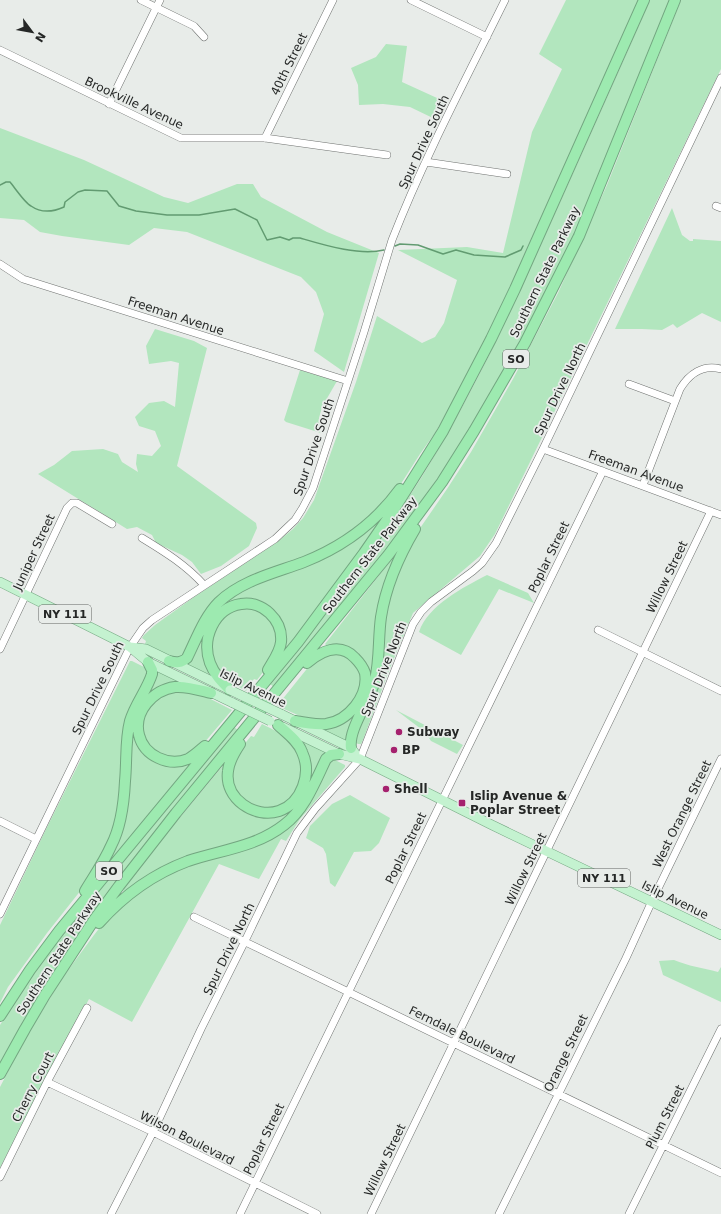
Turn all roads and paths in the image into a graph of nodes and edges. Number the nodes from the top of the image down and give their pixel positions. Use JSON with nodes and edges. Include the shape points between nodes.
{"nodes":[{"id":1,"x":141,"y":0,"type":"edge"},
{"id":2,"x":160,"y":0,"type":"edge"},
{"id":3,"x":333,"y":0,"type":"edge"},
{"id":4,"x":411,"y":0,"type":"edge"},
{"id":5,"x":505,"y":0,"type":"edge"},
{"id":6,"x":644,"y":0,"type":"edge"},
{"id":7,"x":675,"y":0,"type":"edge"},
{"id":8,"x":157,"y":8,"type":"junction"},
{"id":9,"x":204,"y":37,"type":"dead end"},
{"id":10,"x":486,"y":37,"type":"junction"},
{"id":11,"x":0,"y":50,"type":"edge"},
{"id":12,"x":721,"y":78,"type":"edge"},
{"id":13,"x":109,"y":104,"type":"junction"},
{"id":14,"x":265,"y":138,"type":"junction"},
{"id":15,"x":387,"y":155,"type":"dead end"},
{"id":16,"x":426,"y":162,"type":"junction"},
{"id":17,"x":508,"y":174,"type":"dead end"},
{"id":18,"x":0,"y":264,"type":"edge"},
{"id":19,"x":721,"y":369,"type":"edge"},
{"id":20,"x":348,"y":381,"type":"junction"},
{"id":21,"x":629,"y":384,"type":"dead end"},
{"id":22,"x":675,"y":401,"type":"junction"},
{"id":23,"x":442,"y":431,"type":"junction"},
{"id":24,"x":543,"y":449,"type":"junction"},
{"id":25,"x":603,"y":471,"type":"junction"},
{"id":26,"x":442,"y":482,"type":"junction"},
{"id":27,"x":643,"y":485,"type":"junction"},
{"id":28,"x":711,"y":511,"type":"junction"},
{"id":29,"x":721,"y":515,"type":"edge"},
{"id":30,"x":112,"y":524,"type":"dead end"},
{"id":31,"x":142,"y":538,"type":"dead end"},
{"id":32,"x":0,"y":582,"type":"edge"},
{"id":33,"x":204,"y":585,"type":"junction"},
{"id":34,"x":26,"y":595,"type":"junction"},
{"id":35,"x":598,"y":630,"type":"dead end"},
{"id":36,"x":130,"y":647,"type":"junction"},
{"id":37,"x":0,"y":649,"type":"edge"},
{"id":38,"x":643,"y":654,"type":"junction"},
{"id":39,"x":169,"y":661,"type":"junction"},
{"id":40,"x":148,"y":662,"type":"junction"},
{"id":41,"x":288,"y":678,"type":"junction"},
{"id":42,"x":230,"y":690,"type":"junction"},
{"id":43,"x":256,"y":691,"type":"junction"},
{"id":44,"x":721,"y":691,"type":"edge"},
{"id":45,"x":211,"y":693,"type":"junction"},
{"id":46,"x":254,"y":719,"type":"junction"},
{"id":47,"x":295,"y":721,"type":"junction"},
{"id":48,"x":274,"y":723,"type":"junction"},
{"id":49,"x":224,"y":730,"type":"junction"},
{"id":50,"x":351,"y":748,"type":"junction"},
{"id":51,"x":339,"y":754,"type":"junction"},
{"id":52,"x":360,"y":759,"type":"junction"},
{"id":53,"x":721,"y":759,"type":"edge"},
{"id":54,"x":442,"y":800,"type":"junction"},
{"id":55,"x":0,"y":821,"type":"edge"},
{"id":56,"x":36,"y":839,"type":"junction"},
{"id":57,"x":547,"y":851,"type":"junction"},
{"id":58,"x":652,"y":901,"type":"junction"},
{"id":59,"x":0,"y":914,"type":"edge"},
{"id":60,"x":194,"y":917,"type":"dead end"},
{"id":61,"x":59,"y":931,"type":"junction"},
{"id":62,"x":721,"y":935,"type":"edge"},
{"id":63,"x":245,"y":941,"type":"junction"},
{"id":64,"x":72,"y":952,"type":"junction"},
{"id":65,"x":348,"y":992,"type":"junction"},
{"id":66,"x":87,"y":1008,"type":"dead end"},
{"id":67,"x":0,"y":1016,"type":"edge"},
{"id":68,"x":721,"y":1029,"type":"edge"},
{"id":69,"x":454,"y":1043,"type":"junction"},
{"id":70,"x":0,"y":1074,"type":"edge"},
{"id":71,"x":47,"y":1082,"type":"junction"},
{"id":72,"x":558,"y":1094,"type":"junction"},
{"id":73,"x":153,"y":1132,"type":"junction"},
{"id":74,"x":664,"y":1146,"type":"junction"},
{"id":75,"x":721,"y":1172,"type":"edge"},
{"id":76,"x":0,"y":1177,"type":"edge"},
{"id":77,"x":254,"y":1184,"type":"junction"},
{"id":78,"x":111,"y":1214,"type":"edge"},
{"id":79,"x":240,"y":1214,"type":"edge"},
{"id":80,"x":317,"y":1214,"type":"edge"},
{"id":81,"x":371,"y":1214,"type":"edge"},
{"id":82,"x":500,"y":1214,"type":"edge"},
{"id":83,"x":629,"y":1214,"type":"edge"}],
"edges":[{"from":1,"to":8,"type":"street"},
{"from":2,"to":8,"type":"street"},
{"from":3,"to":14,"type":"street","name":"40th Street"},
{"from":4,"to":10,"type":"street"},
{"from":5,"to":10,"type":"street","name":"Spur Drive South"},
{"from":6,"to":23,"type":"highway","name":"Southern State Parkway","number":"SO","via":[[515,289]]},
{"from":7,"to":26,"type":"highway","name":"Southern State Parkway","number":"SO","via":[[579,236],[501,387]]},
{"from":8,"to":9,"type":"street","via":[[194,26]]},
{"from":8,"to":13,"type":"street"},
{"from":10,"to":16,"type":"street","name":"Spur Drive South"},
{"from":11,"to":13,"type":"street","name":"Brookville Avenue"},
{"from":12,"to":24,"type":"street","name":"Spur Drive North"},
{"from":13,"to":14,"type":"street","name":"Brookville Avenue","via":[[180,138]]},
{"from":14,"to":15,"type":"street","name":"Brookville Avenue"},
{"from":16,"to":17,"type":"street"},
{"from":16,"to":20,"type":"street","name":"Spur Drive South","via":[[392,240]]},
{"from":18,"to":20,"type":"street","name":"Freeman Avenue","via":[[23,279]]},
{"from":19,"to":22,"type":"street","via":[[709,367],[693,374],[684,381]]},
{"from":20,"to":33,"type":"street","name":"Spur Drive South","via":[[313,488],[296,520],[275,539]]},
{"from":21,"to":22,"type":"street"},
{"from":22,"to":27,"type":"street"},
{"from":23,"to":39,"type":"highway","via":[[396,495],[364,528],[325,552],[254,580],[229,593],[208,618],[187,658],[178,663]]},
{"from":23,"to":43,"type":"highway","name":"Southern State Parkway","number":"SO","via":[[364,553],[298,642]]},
{"from":24,"to":25,"type":"street","name":"Freeman Avenue"},
{"from":24,"to":52,"type":"street","name":"Spur Drive North","via":[[490,553],[473,571],[431,602],[417,618]]},
{"from":25,"to":27,"type":"street","name":"Freeman Avenue"},
{"from":25,"to":54,"type":"street","name":"Poplar Street"},
{"from":26,"to":41,"type":"highway","name":"Southern State Parkway","number":"SO","via":[[389,554]]},
{"from":26,"to":50,"type":"highway","via":[[406,545],[386,593],[375,681],[351,735]]},
{"from":27,"to":28,"type":"street","name":"Freeman Avenue"},
{"from":28,"to":29,"type":"street","name":"Freeman Avenue"},
{"from":28,"to":38,"type":"street","name":"Willow Street"},
{"from":30,"to":34,"type":"street","name":"Juniper Street","via":[[77,503],[72,503],[67,508]]},
{"from":31,"to":33,"type":"street","via":[[178,560]]},
{"from":32,"to":34,"type":"main road","name":"Islip Avenue","number":"NY 111"},
{"from":33,"to":36,"type":"street","name":"Spur Drive South","via":[[152,620]]},
{"from":34,"to":36,"type":"main road","name":"Islip Avenue","number":"NY 111"},
{"from":34,"to":37,"type":"street","name":"Juniper Street"},
{"from":35,"to":38,"type":"street"},
{"from":36,"to":39,"type":"main road","name":"Islip Avenue","number":"NY 111","via":[[146,649]]},
{"from":36,"to":40,"type":"main road","name":"Islip Avenue","number":"NY 111"},
{"from":36,"to":56,"type":"street","name":"Spur Drive South"},
{"from":38,"to":44,"type":"street"},
{"from":38,"to":57,"type":"street","name":"Willow Street"},
{"from":39,"to":42,"type":"main road","name":"Islip Avenue","number":"NY 111"},
{"from":40,"to":45,"type":"main road","name":"Islip Avenue","number":"NY 111"},
{"from":40,"to":61,"type":"highway","via":[[152,674],[130,720],[119,824],[112,845],[100,867]]},
{"from":41,"to":46,"type":"highway","name":"Southern State Parkway","number":"SO"},
{"from":41,"to":47,"type":"highway","via":[[316,655],[335,649],[344,650],[353,656],[364,672],[362,694],[348,714],[326,724]]},
{"from":42,"to":43,"type":"highway","via":[[214,672],[210,663],[207,648],[209,631],[221,614],[231,607],[253,604],[271,614],[277,623],[281,642],[278,653]]},
{"from":42,"to":47,"type":"main road","name":"Islip Avenue","number":"NY 111","bridge":true},
{"from":43,"to":49,"type":"highway","name":"Southern State Parkway","number":"SO"},
{"from":45,"to":48,"type":"main road","name":"Islip Avenue","number":"NY 111","bridge":true},
{"from":45,"to":49,"type":"highway","via":[[184,687],[163,690],[146,703],[138,724],[139,735],[143,745],[159,759],[180,762],[199,752]]},
{"from":46,"to":48,"type":"highway","via":[[230,760],[227,773],[233,794],[248,808],[259,812],[280,811],[290,805],[299,796],[304,785],[306,763],[302,752],[297,743]]},
{"from":46,"to":64,"type":"highway","name":"Southern State Parkway","number":"SO","via":[[151,844]]},
{"from":47,"to":50,"type":"main road","name":"Islip Avenue","number":"NY 111"},
{"from":48,"to":51,"type":"main road","name":"Islip Avenue","number":"NY 111"},
{"from":49,"to":61,"type":"highway","name":"Southern State Parkway","number":"SO"},
{"from":50,"to":52,"type":"main road","name":"Islip Avenue","number":"NY 111"},
{"from":51,"to":52,"type":"main road","name":"Islip Avenue","number":"NY 111"},
{"from":51,"to":64,"type":"highway","via":[[326,759],[308,796],[285,825],[252,844],[189,861],[148,880],[115,905]]},
{"from":52,"to":54,"type":"main road","name":"Islip Avenue","number":"NY 111"},
{"from":52,"to":63,"type":"street","name":"Spur Drive North","via":[[297,833]]},
{"from":53,"to":58,"type":"street","name":"West Orange Street"},
{"from":54,"to":57,"type":"main road","name":"Islip Avenue","number":"NY 111"},
{"from":54,"to":65,"type":"street","name":"Poplar Street"},
{"from":55,"to":56,"type":"street"},
{"from":56,"to":59,"type":"street","name":"Spur Drive South"},
{"from":57,"to":58,"type":"main road","name":"Islip Avenue","number":"NY 111"},
{"from":57,"to":69,"type":"street","name":"Willow Street"},
{"from":58,"to":62,"type":"main road","name":"Islip Avenue","number":"NY 111"},
{"from":58,"to":72,"type":"street","name":"Orange Street"},
{"from":60,"to":63,"type":"street","name":"Ferndale Boulevard"},
{"from":61,"to":67,"type":"highway","name":"Southern State Parkway","number":"SO"},
{"from":63,"to":65,"type":"street","name":"Ferndale Boulevard"},
{"from":63,"to":73,"type":"street","name":"Spur Drive North"},
{"from":64,"to":70,"type":"highway","name":"Southern State Parkway","number":"SO"},
{"from":65,"to":69,"type":"street","name":"Ferndale Boulevard"},
{"from":65,"to":77,"type":"street","name":"Poplar Street"},
{"from":66,"to":71,"type":"street","name":"Cherry Court"},
{"from":68,"to":74,"type":"street","name":"Plum Street"},
{"from":69,"to":72,"type":"street","name":"Ferndale Boulevard"},
{"from":69,"to":81,"type":"street","name":"Willow Street"},
{"from":71,"to":73,"type":"street","name":"Wilson Boulevard"},
{"from":71,"to":76,"type":"street","name":"Cherry Court"},
{"from":72,"to":74,"type":"street","name":"Ferndale Boulevard"},
{"from":72,"to":82,"type":"street","name":"Orange Street"},
{"from":73,"to":77,"type":"street","name":"Wilson Boulevard"},
{"from":73,"to":78,"type":"street","name":"Spur Drive North"},
{"from":74,"to":75,"type":"street","name":"Ferndale Boulevard"},
{"from":74,"to":83,"type":"street","name":"Plum Street"},
{"from":77,"to":79,"type":"street","name":"Poplar Street"},
{"from":77,"to":80,"type":"street","name":"Wilson Boulevard"}]}
